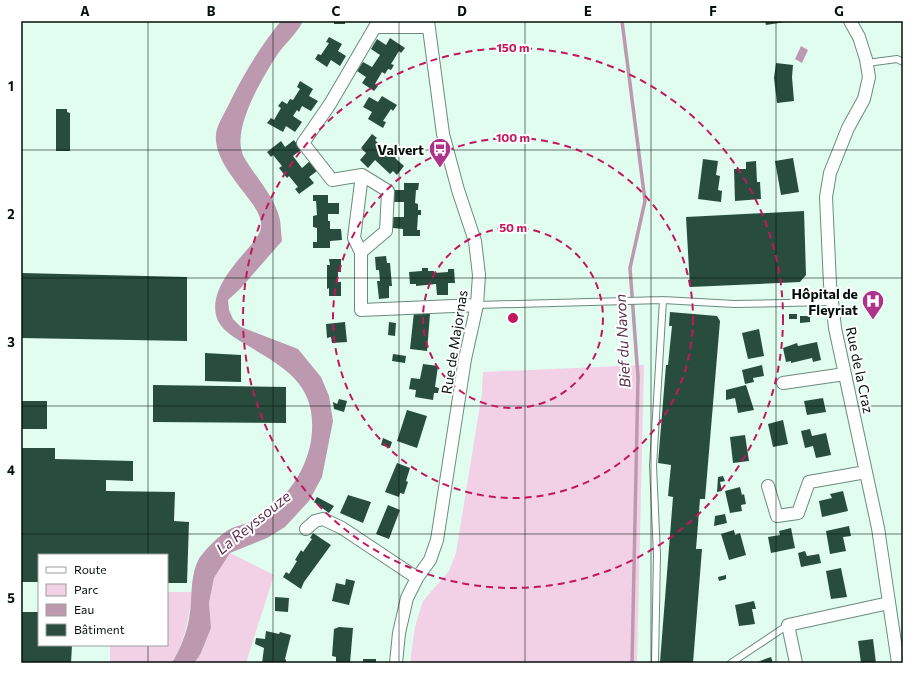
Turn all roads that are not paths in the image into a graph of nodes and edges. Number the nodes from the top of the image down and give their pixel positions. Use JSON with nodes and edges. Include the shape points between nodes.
{"nodes":[{"id":1,"x":850,"y":21,"type":"edge"},
{"id":2,"x":428,"y":24,"type":"edge"},
{"id":3,"x":903,"y":62,"type":"edge"},
{"id":4,"x":867,"y":64,"type":"junction"},
{"id":5,"x":362,"y":175,"type":"junction"},
{"id":6,"x":361,"y":252,"type":"junction"},
{"id":7,"x":663,"y":300,"type":"junction"},
{"id":8,"x":832,"y":302,"type":"junction"},
{"id":9,"x":477,"y":305,"type":"junction"},
{"id":10,"x":845,"y":374,"type":"junction"},
{"id":11,"x":783,"y":383,"type":"dead end"},
{"id":12,"x":866,"y":472,"type":"junction"},
{"id":13,"x":768,"y":486,"type":"dead end"},
{"id":14,"x":306,"y":529,"type":"dead end"},
{"id":15,"x":417,"y":578,"type":"junction"},
{"id":16,"x":889,"y":603,"type":"junction"},
{"id":17,"x":788,"y":624,"type":"junction"},
{"id":18,"x":396,"y":663,"type":"edge"},
{"id":19,"x":655,"y":663,"type":"edge"},
{"id":20,"x":731,"y":663,"type":"edge"},
{"id":21,"x":796,"y":663,"type":"edge"},
{"id":22,"x":898,"y":663,"type":"edge"}],
"edges":[{"from":1,"to":4,"type":"street","name":"Rue de la Craz","via":[[859,37]]},
{"from":2,"to":5,"type":"street","via":[[375,27],[330,104],[303,143],[332,180]]},
{"from":2,"to":9,"type":"street","name":"Rue de Majornas","via":[[443,134],[474,241],[479,274]]},
{"from":3,"to":4,"type":"lane","via":[[897,59]]},
{"from":4,"to":8,"type":"street","name":"Rue de la Craz","via":[[869,77],[864,99],[838,151],[830,173],[826,197]]},
{"from":5,"to":6,"type":"street","via":[[354,238]]},
{"from":5,"to":6,"type":"street","via":[[388,191],[386,231]]},
{"from":6,"to":9,"type":"street","via":[[361,310]]},
{"from":7,"to":8,"type":"lane","via":[[734,304]]},
{"from":7,"to":9,"type":"lane"},
{"from":7,"to":19,"type":"lane","via":[[653,466],[657,555]]},
{"from":8,"to":10,"type":"street","name":"Rue de la Craz"},
{"from":9,"to":15,"type":"street","name":"Rue de Majornas","via":[[437,540],[430,560]]},
{"from":10,"to":11,"type":"street"},
{"from":10,"to":12,"type":"street","name":"Rue de la Craz"},
{"from":12,"to":13,"type":"street","via":[[809,482],[798,513],[777,516]]},
{"from":12,"to":16,"type":"street","name":"Rue de la Craz","via":[[878,528]]},
{"from":14,"to":15,"type":"street","via":[[315,521],[324,519],[342,528]]},
{"from":15,"to":18,"type":"street","name":"Rue de Majornas","via":[[407,598],[399,633]]},
{"from":16,"to":17,"type":"street"},
{"from":16,"to":22,"type":"street","name":"Rue de la Craz"},
{"from":17,"to":20,"type":"lane"},
{"from":17,"to":21,"type":"street"}]}
